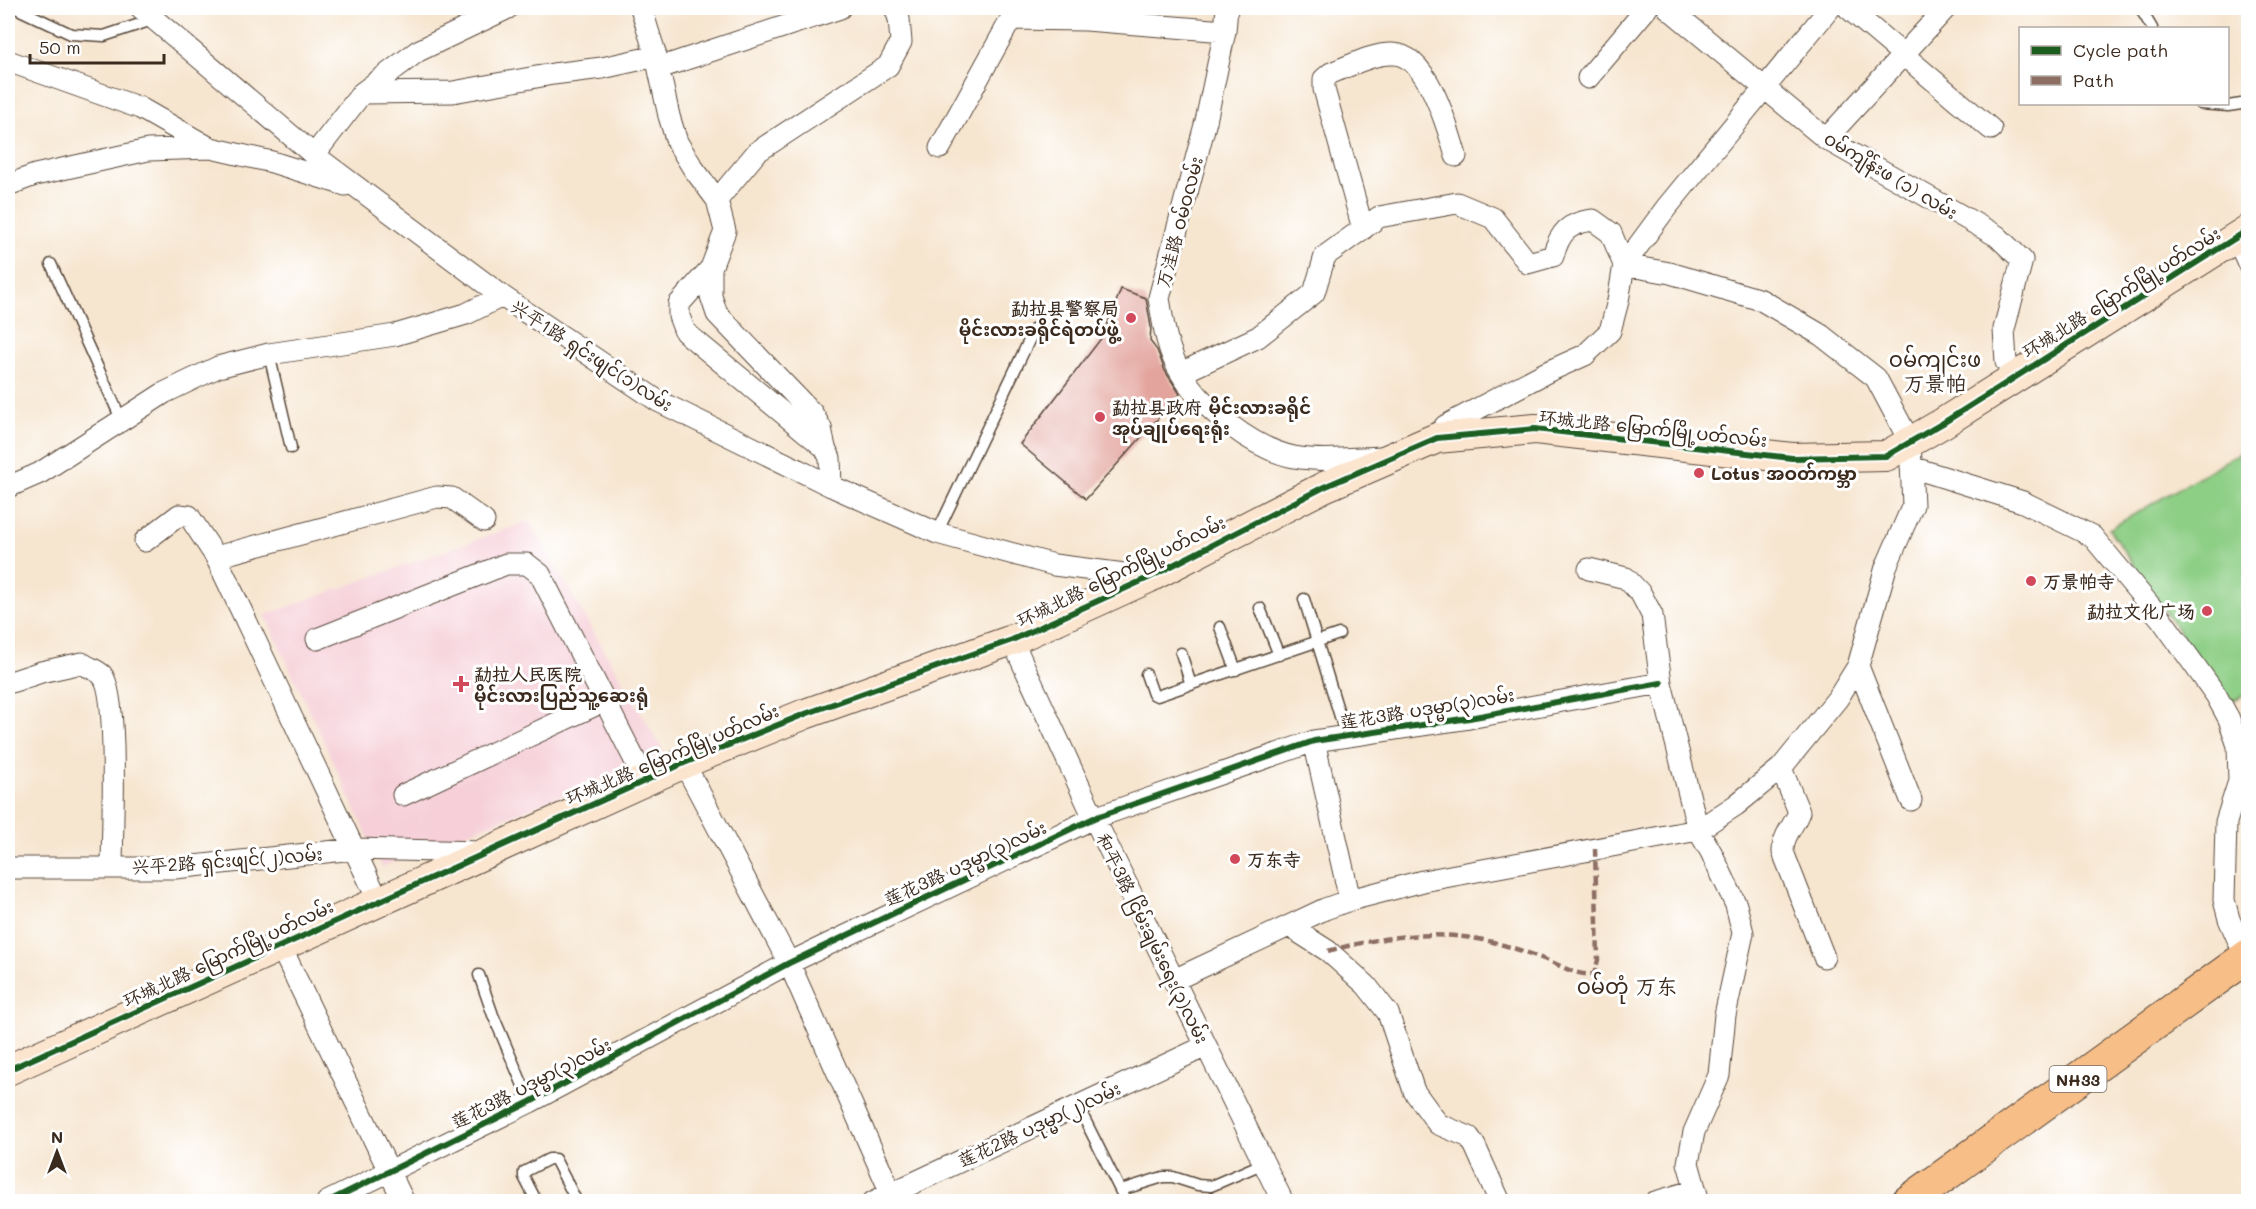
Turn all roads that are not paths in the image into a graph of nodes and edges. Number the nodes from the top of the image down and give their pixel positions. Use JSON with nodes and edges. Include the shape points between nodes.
{"nodes":[{"id":1,"x":16,"y":8,"type":"edge"},
{"id":2,"x":508,"y":8,"type":"edge"},
{"id":3,"x":641,"y":8,"type":"edge"},
{"id":4,"x":840,"y":8,"type":"edge"},
{"id":5,"x":895,"y":8,"type":"edge"},
{"id":6,"x":1227,"y":8,"type":"edge"},
{"id":7,"x":1647,"y":8,"type":"edge"},
{"id":8,"x":1668,"y":8,"type":"edge"},
{"id":9,"x":1830,"y":8,"type":"edge"},
{"id":10,"x":1848,"y":8,"type":"edge"},
{"id":11,"x":1946,"y":8,"type":"edge"},
{"id":12,"x":2140,"y":8,"type":"edge"},
{"id":13,"x":1011,"y":13,"type":"edge"},
{"id":14,"x":148,"y":14,"type":"edge"},
{"id":15,"x":2151,"y":27,"type":"edge"},
{"id":16,"x":1225,"y":31,"type":"junction"},
{"id":17,"x":1902,"y":53,"type":"junction"},
{"id":18,"x":8,"y":61,"type":"edge"},
{"id":19,"x":658,"y":62,"type":"junction"},
{"id":20,"x":1588,"y":78,"type":"dead end"},
{"id":21,"x":1765,"y":87,"type":"junction"},
{"id":22,"x":362,"y":93,"type":"junction"},
{"id":23,"x":2248,"y":103,"type":"edge"},
{"id":24,"x":2214,"y":105,"type":"edge"},
{"id":25,"x":1991,"y":129,"type":"dead end"},
{"id":26,"x":1826,"y":139,"type":"junction"},
{"id":27,"x":211,"y":148,"type":"junction"},
{"id":28,"x":940,"y":148,"type":"dead end"},
{"id":29,"x":314,"y":155,"type":"junction"},
{"id":30,"x":1456,"y":156,"type":"dead end"},
{"id":31,"x":8,"y":185,"type":"edge"},
{"id":32,"x":362,"y":190,"type":"junction"},
{"id":33,"x":717,"y":200,"type":"junction"},
{"id":34,"x":1364,"y":229,"type":"junction"},
{"id":35,"x":2242,"y":233,"type":"edge"},
{"id":36,"x":2248,"y":263,"type":"edge"},
{"id":37,"x":51,"y":264,"type":"dead end"},
{"id":38,"x":1624,"y":265,"type":"junction"},
{"id":39,"x":711,"y":268,"type":"junction"},
{"id":40,"x":502,"y":296,"type":"junction"},
{"id":41,"x":1035,"y":328,"type":"dead end"},
{"id":42,"x":269,"y":354,"type":"junction"},
{"id":43,"x":1180,"y":373,"type":"junction"},
{"id":44,"x":2016,"y":376,"type":"junction"},
{"id":45,"x":122,"y":421,"type":"junction"},
{"id":46,"x":1437,"y":438,"type":"junction"},
{"id":47,"x":291,"y":448,"type":"dead end"},
{"id":48,"x":825,"y":448,"type":"junction"},
{"id":49,"x":1910,"y":454,"type":"junction"},
{"id":50,"x":1394,"y":457,"type":"junction"},
{"id":51,"x":831,"y":486,"type":"junction"},
{"id":52,"x":8,"y":487,"type":"edge"},
{"id":53,"x":484,"y":521,"type":"dead end"},
{"id":54,"x":937,"y":533,"type":"junction"},
{"id":55,"x":145,"y":541,"type":"dead end"},
{"id":56,"x":216,"y":557,"type":"junction"},
{"id":57,"x":1589,"y":569,"type":"dead end"},
{"id":58,"x":1148,"y":578,"type":"junction"},
{"id":59,"x":1304,"y":599,"type":"dead end"},
{"id":60,"x":1260,"y":608,"type":"dead end"},
{"id":61,"x":1220,"y":627,"type":"dead end"},
{"id":62,"x":1339,"y":634,"type":"dead end"},
{"id":63,"x":317,"y":639,"type":"dead end"},
{"id":64,"x":1012,"y":640,"type":"junction"},
{"id":65,"x":1318,"y":642,"type":"junction"},
{"id":66,"x":1180,"y":653,"type":"dead end"},
{"id":67,"x":1279,"y":655,"type":"junction"},
{"id":68,"x":1858,"y":666,"type":"junction"},
{"id":69,"x":1236,"y":670,"type":"junction"},
{"id":70,"x":1146,"y":674,"type":"dead end"},
{"id":71,"x":8,"y":683,"type":"edge"},
{"id":72,"x":1661,"y":683,"type":"junction"},
{"id":73,"x":1191,"y":686,"type":"junction"},
{"id":74,"x":604,"y":700,"type":"junction"},
{"id":75,"x":1346,"y":736,"type":"junction"},
{"id":76,"x":1314,"y":741,"type":"junction"},
{"id":77,"x":684,"y":762,"type":"junction"},
{"id":78,"x":1781,"y":768,"type":"junction"},
{"id":79,"x":645,"y":780,"type":"junction"},
{"id":80,"x":403,"y":795,"type":"dead end"},
{"id":81,"x":1911,"y":800,"type":"dead end"},
{"id":82,"x":1094,"y":818,"type":"junction"},
{"id":83,"x":1698,"y":830,"type":"junction"},
{"id":84,"x":354,"y":849,"type":"junction"},
{"id":85,"x":487,"y":852,"type":"junction"},
{"id":86,"x":8,"y":868,"type":"edge"},
{"id":87,"x":112,"y":868,"type":"junction"},
{"id":88,"x":378,"y":900,"type":"junction"},
{"id":89,"x":1350,"y":900,"type":"junction"},
{"id":90,"x":1289,"y":926,"type":"junction"},
{"id":91,"x":280,"y":945,"type":"junction"},
{"id":92,"x":1824,"y":957,"type":"dead end"},
{"id":93,"x":2247,"y":957,"type":"edge"},
{"id":94,"x":789,"y":963,"type":"junction"},
{"id":95,"x":479,"y":975,"type":"dead end"},
{"id":96,"x":1174,"y":980,"type":"junction"},
{"id":97,"x":1206,"y":1046,"type":"junction"},
{"id":98,"x":8,"y":1070,"type":"edge"},
{"id":99,"x":530,"y":1102,"type":"junction"},
{"id":100,"x":1078,"y":1106,"type":"junction"},
{"id":101,"x":1264,"y":1163,"type":"junction"},
{"id":102,"x":389,"y":1172,"type":"junction"},
{"id":103,"x":1121,"y":1190,"type":"junction"},
{"id":104,"x":1697,"y":1196,"type":"edge"},
{"id":105,"x":886,"y":1199,"type":"edge"},
{"id":106,"x":327,"y":1202,"type":"edge"},
{"id":107,"x":404,"y":1202,"type":"edge"},
{"id":108,"x":537,"y":1202,"type":"edge"},
{"id":109,"x":577,"y":1202,"type":"edge"},
{"id":110,"x":1126,"y":1202,"type":"edge"},
{"id":111,"x":1282,"y":1202,"type":"edge"},
{"id":112,"x":1500,"y":1202,"type":"edge"},
{"id":113,"x":1655,"y":1202,"type":"edge"},
{"id":114,"x":1908,"y":1202,"type":"edge"}],
"edges":[{"from":1,"to":14,"type":"lane","via":[[70,34],[104,36]]},
{"from":2,"to":22,"type":"street","via":[[418,51]]},
{"from":3,"to":19,"type":"street"},
{"from":4,"to":19,"type":"street"},
{"from":5,"to":33,"type":"street","via":[[901,42],[888,66],[757,152]]},
{"from":6,"to":16,"type":"street","name":"万洼路 ဝမ်ဝလမ်း"},
{"from":7,"to":20,"type":"street"},
{"from":8,"to":21,"type":"street","name":"ဝမ်ကျိန်းဖ (၁) လမ်း"},
{"from":9,"to":21,"type":"street"},
{"from":10,"to":17,"type":"street"},
{"from":11,"to":17,"type":"street"},
{"from":12,"to":15,"type":"lane"},
{"from":13,"to":16,"type":"street"},
{"from":13,"to":28,"type":"street"},
{"from":14,"to":29,"type":"street","name":"兴平1路 ရှင်းဖျင်(၁)လမ်း"},
{"from":16,"to":43,"type":"street","name":"万洼路 ဝမ်ဝလမ်း","via":[[1206,121],[1159,298],[1162,321]]},
{"from":17,"to":25,"type":"street"},
{"from":17,"to":26,"type":"street"},
{"from":18,"to":27,"type":"street","via":[[140,108]]},
{"from":19,"to":22,"type":"street","via":[[553,74],[453,92]]},
{"from":19,"to":33,"type":"street","via":[[677,142]]},
{"from":21,"to":26,"type":"street","name":"ဝမ်ကျိန်းဖ (၁) လမ်း"},
{"from":21,"to":38,"type":"street"},
{"from":22,"to":29,"type":"street"},
{"from":23,"to":24,"type":"lane"},
{"from":26,"to":44,"type":"street","name":"ဝမ်ကျိန်းဖ (၁) လမ်း","via":[[1997,236],[2022,260],[2004,329],[2006,362]]},
{"from":27,"to":31,"type":"street","via":[[148,150]]},
{"from":27,"to":32,"type":"street"},
{"from":29,"to":32,"type":"street","name":"兴平1路 ရှင်းဖျင်(၁)လမ်း"},
{"from":30,"to":34,"type":"street","via":[[1440,105],[1413,60],[1396,53],[1383,54],[1331,73],[1324,79],[1324,89]]},
{"from":32,"to":40,"type":"street","name":"兴平1路 ရှင်းဖျင်(၁)လမ်း"},
{"from":33,"to":39,"type":"street","via":[[725,231]]},
{"from":34,"to":38,"type":"street","via":[[1379,217],[1457,203],[1493,218],[1528,263],[1553,256],[1558,238],[1576,222],[1593,220],[1611,233]]},
{"from":34,"to":43,"type":"street","via":[[1325,256],[1314,293],[1304,301],[1258,337]]},
{"from":35,"to":36,"type":"street"},
{"from":35,"to":44,"type":"street","name":"环城北路 မြောက်မြို့ပတ်လမ်း"},
{"from":37,"to":45,"type":"lane"},
{"from":38,"to":46,"type":"street","via":[[1610,331],[1585,355],[1445,426]]},
{"from":38,"to":49,"type":"street","via":[[1670,273],[1761,300],[1821,335],[1876,378]]},
{"from":39,"to":48,"type":"street","via":[[711,296],[717,314],[813,413]]},
{"from":39,"to":48,"type":"street","via":[[679,304],[685,332]]},
{"from":40,"to":42,"type":"street","via":[[465,314],[395,335]]},
{"from":40,"to":51,"type":"street","name":"兴平1路 ရှင်းဖျင်(၁)လမ်း","via":[[658,401]]},
{"from":41,"to":54,"type":"lane"},
{"from":42,"to":45,"type":"street","via":[[218,367],[164,393]]},
{"from":42,"to":47,"type":"lane"},
{"from":43,"to":50,"type":"street","name":"万洼路 ဝမ်ဝလမ်း","via":[[1220,418],[1273,451],[1322,459]]},
{"from":44,"to":49,"type":"street","name":"环城北路 မြောက်မြို့ပတ်လမ်း"},
{"from":45,"to":52,"type":"street","via":[[40,473]]},
{"from":46,"to":49,"type":"street","name":"环城北路 မြောက်မြို့ပတ်လမ်း","via":[[1535,429],[1792,458]]},
{"from":46,"to":50,"type":"street","name":"环城北路 မြောက်မြို့ပတ်လမ်း"},
{"from":48,"to":51,"type":"street","via":[[830,458]]},
{"from":49,"to":68,"type":"street","via":[[1913,505],[1886,567]]},
{"from":49,"to":93,"type":"street","via":[[2092,536],[2162,620],[2216,695],[2238,746],[2239,781],[2226,822],[2224,900]]},
{"from":50,"to":58,"type":"street","name":"环城北路 မြောက်မြို့ပတ်လမ်း","via":[[1324,487]]},
{"from":51,"to":54,"type":"street","name":"兴平1路 ရှင်းဖျင်(၁)လမ်း"},
{"from":53,"to":56,"type":"street","via":[[452,498],[437,497]]},
{"from":54,"to":58,"type":"street","name":"兴平1路 ရှင်းဖျင်(၁)လမ်း","via":[[1054,565]]},
{"from":55,"to":56,"type":"street","via":[[179,515],[189,516]]},
{"from":56,"to":84,"type":"street"},
{"from":57,"to":72,"type":"street","via":[[1626,578],[1641,594],[1652,615]]},
{"from":58,"to":64,"type":"street","name":"环城北路 မြောက်မြို့ပတ်လမ်း"},
{"from":59,"to":65,"type":"lane"},
{"from":60,"to":67,"type":"lane"},
{"from":61,"to":69,"type":"lane"},
{"from":62,"to":65,"type":"lane"},
{"from":63,"to":74,"type":"street","via":[[506,564],[527,564],[540,574]]},
{"from":64,"to":77,"type":"street","name":"环城北路 မြောက်မြို့ပတ်လမ်း"},
{"from":64,"to":82,"type":"street","name":"和平3路 ငြိမ်းချမ်းရေး(၃)လမ်း"},
{"from":65,"to":67,"type":"lane"},
{"from":65,"to":75,"type":"lane"},
{"from":66,"to":73,"type":"lane"},
{"from":67,"to":69,"type":"lane"},
{"from":68,"to":78,"type":"street","via":[[1838,699]]},
{"from":68,"to":81,"type":"street"},
{"from":69,"to":73,"type":"lane"},
{"from":70,"to":73,"type":"lane","via":[[1157,696]]},
{"from":71,"to":87,"type":"street","via":[[82,663],[102,675],[109,692],[112,720]]},
{"from":72,"to":75,"type":"street","name":"莲花3路 ပဒုမ္မာ(၃)လမ်း"},
{"from":72,"to":83,"type":"street"},
{"from":74,"to":79,"type":"street"},
{"from":74,"to":80,"type":"street"},
{"from":75,"to":76,"type":"street","name":"莲花3路 ပဒုမ္မာ(၃)လမ်း"},
{"from":76,"to":82,"type":"street","name":"莲花3路 ပဒုမ္မာ(၃)လမ်း"},
{"from":76,"to":89,"type":"street"},
{"from":77,"to":79,"type":"street","name":"环城北路 မြောက်မြို့ပတ်လမ်း"},
{"from":77,"to":94,"type":"street"},
{"from":78,"to":83,"type":"street"},
{"from":78,"to":92,"type":"street","via":[[1799,812],[1783,840],[1783,852]]},
{"from":79,"to":85,"type":"street","name":"环城北路 မြောက်မြို့ပတ်လမ်း"},
{"from":82,"to":94,"type":"street","name":"莲花3路 ပဒုမ္မာ(၃)လမ်း"},
{"from":82,"to":96,"type":"street","name":"和平3路 ငြိမ်းချမ်းရေး(၃)လမ်း"},
{"from":83,"to":89,"type":"street","via":[[1423,881]]},
{"from":83,"to":104,"type":"street","via":[[1736,904],[1743,933],[1725,1015],[1719,1075],[1694,1132],[1688,1163]]},
{"from":84,"to":85,"type":"street","name":"兴平2路 ရှင်းဖျင်(၂)လမ်း"},
{"from":84,"to":87,"type":"street","name":"兴平2路 ရှင်းဖျင်(၂)လမ်း","via":[[175,868]]},
{"from":84,"to":88,"type":"street"},
{"from":85,"to":88,"type":"street","name":"环城北路 မြောက်မြို့ပတ်လမ်း"},
{"from":86,"to":87,"type":"street","name":"兴平2路 ရှင်းဖျင်(၂)လမ်း"},
{"from":88,"to":91,"type":"street","name":"环城北路 မြောက်မြို့ပတ်လမ်း"},
{"from":89,"to":90,"type":"street"},
{"from":90,"to":96,"type":"street"},
{"from":90,"to":112,"type":"street","via":[[1328,951],[1366,985],[1388,1013],[1414,1091],[1438,1124],[1469,1137]]},
{"from":91,"to":98,"type":"street","name":"环城北路 မြောက်မြို့ပတ်လမ်း"},
{"from":91,"to":102,"type":"street"},
{"from":93,"to":114,"type":"highway","number":"NH33"},
{"from":94,"to":99,"type":"street","name":"莲花3路 ပဒုမ္မာ(၃)လမ်း"},
{"from":94,"to":105,"type":"street"},
{"from":95,"to":99,"type":"lane"},
{"from":96,"to":97,"type":"street","name":"和平3路 ငြိမ်းချမ်းရေး(၃)လမ်း"},
{"from":97,"to":100,"type":"street","name":"莲花2路 ပဒုမ္မာ(၂)လမ်း"},
{"from":97,"to":101,"type":"street","name":"和平3路 ငြိမ်းချမ်းရေး(၃)လမ်း"},
{"from":99,"to":102,"type":"street","name":"莲花3路 ပဒုမ္မာ(၃)လမ်း"},
{"from":100,"to":103,"type":"lane"},
{"from":100,"to":105,"type":"street","name":"莲花2路 ပဒုမ္မာ(၂)လမ်း"},
{"from":101,"to":103,"type":"lane","via":[[1211,1186],[1162,1177]]},
{"from":101,"to":111,"type":"street","name":"和平3路 ငြိမ်းချမ်းရေး(၃)လမ်း"},
{"from":102,"to":106,"type":"street","name":"莲花3路 ပဒုမ္မာ(၃)လမ်း"},
{"from":102,"to":107,"type":"street"},
{"from":103,"to":110,"type":"lane"},
{"from":104,"to":113,"type":"street"},
{"from":108,"to":109,"type":"lane","via":[[524,1172],[549,1159],[555,1159]]}]}
